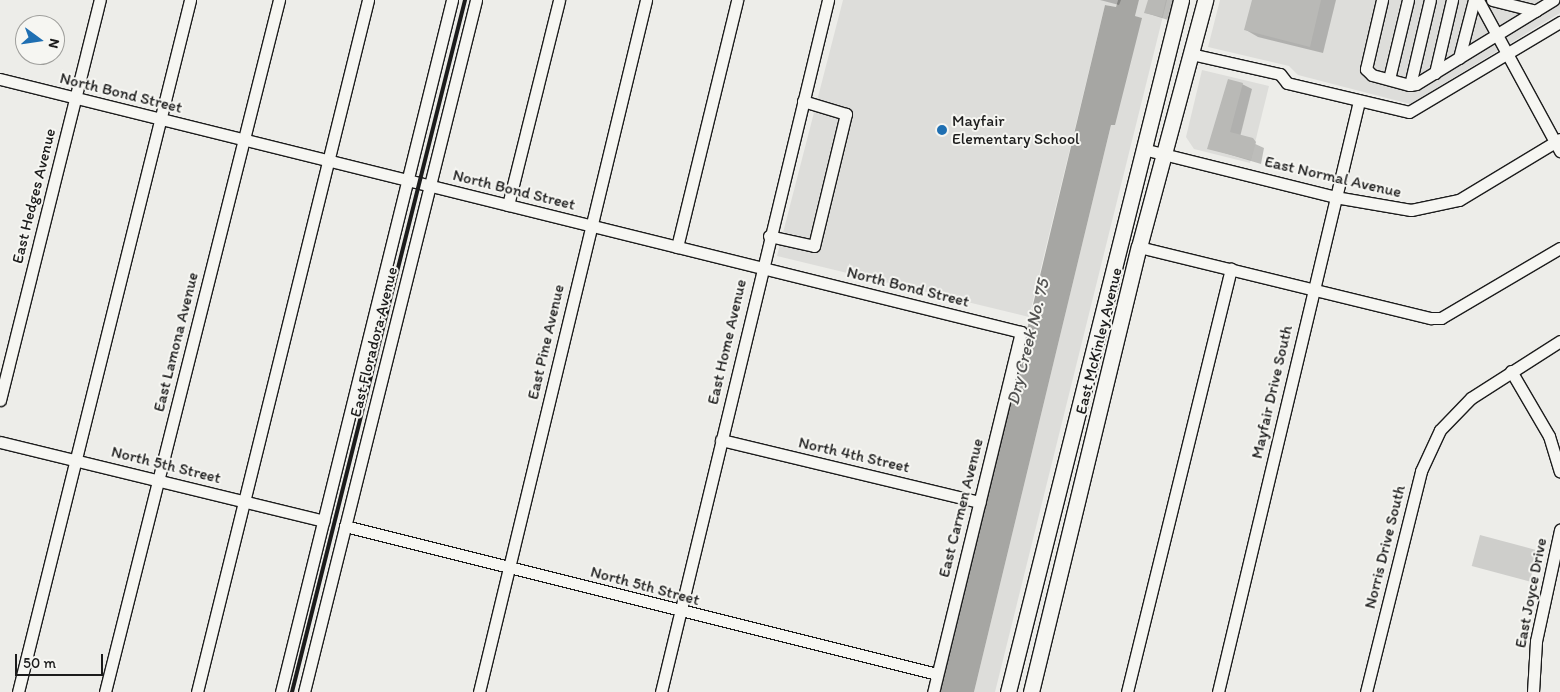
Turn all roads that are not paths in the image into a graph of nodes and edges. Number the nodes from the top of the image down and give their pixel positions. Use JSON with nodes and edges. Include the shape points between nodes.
{"nodes":[{"id":1,"x":100,"y":0,"type":"edge"},
{"id":2,"x":190,"y":0,"type":"edge"},
{"id":3,"x":279,"y":0,"type":"edge"},
{"id":4,"x":368,"y":0,"type":"edge"},
{"id":5,"x":452,"y":0,"type":"edge"},
{"id":6,"x":476,"y":0,"type":"edge"},
{"id":7,"x":559,"y":0,"type":"edge"},
{"id":8,"x":646,"y":0,"type":"edge"},
{"id":9,"x":737,"y":0,"type":"edge"},
{"id":10,"x":828,"y":0,"type":"edge"},
{"id":11,"x":1181,"y":0,"type":"edge"},
{"id":12,"x":1200,"y":0,"type":"edge"},
{"id":13,"x":1206,"y":0,"type":"edge"},
{"id":14,"x":1382,"y":0,"type":"edge"},
{"id":15,"x":1408,"y":0,"type":"edge"},
{"id":16,"x":1430,"y":0,"type":"edge"},
{"id":17,"x":1452,"y":0,"type":"edge"},
{"id":18,"x":1474,"y":0,"type":"edge"},
{"id":19,"x":1478,"y":0,"type":"edge"},
{"id":20,"x":1492,"y":0,"type":"edge"},
{"id":21,"x":1554,"y":0,"type":"edge"},
{"id":22,"x":1536,"y":11,"type":"junction"},
{"id":23,"x":1200,"y":21,"type":"junction"},
{"id":24,"x":1560,"y":22,"type":"edge"},
{"id":25,"x":1499,"y":34,"type":"junction"},
{"id":26,"x":1191,"y":54,"type":"junction"},
{"id":27,"x":1505,"y":55,"type":"junction"},
{"id":28,"x":1459,"y":58,"type":"junction"},
{"id":29,"x":1435,"y":73,"type":"junction"},
{"id":30,"x":0,"y":79,"type":"edge"},
{"id":31,"x":1389,"y":79,"type":"junction"},
{"id":32,"x":1410,"y":85,"type":"junction"},
{"id":33,"x":76,"y":98,"type":"junction"},
{"id":34,"x":803,"y":101,"type":"junction"},
{"id":35,"x":1359,"y":101,"type":"junction"},
{"id":36,"x":160,"y":119,"type":"junction"},
{"id":37,"x":244,"y":140,"type":"junction"},
{"id":38,"x":1558,"y":144,"type":"edge"},
{"id":39,"x":1143,"y":149,"type":"junction"},
{"id":40,"x":1165,"y":154,"type":"junction"},
{"id":41,"x":328,"y":161,"type":"junction"},
{"id":42,"x":408,"y":180,"type":"junction"},
{"id":43,"x":430,"y":186,"type":"junction"},
{"id":44,"x":1335,"y":197,"type":"junction"},
{"id":45,"x":508,"y":205,"type":"junction"},
{"id":46,"x":591,"y":226,"type":"junction"},
{"id":47,"x":769,"y":236,"type":"junction"},
{"id":48,"x":676,"y":247,"type":"junction"},
{"id":49,"x":1139,"y":247,"type":"junction"},
{"id":50,"x":1560,"y":248,"type":"edge"},
{"id":51,"x":762,"y":268,"type":"junction"},
{"id":52,"x":1231,"y":269,"type":"junction"},
{"id":53,"x":1313,"y":290,"type":"junction"},
{"id":54,"x":1021,"y":332,"type":"joint"},
{"id":55,"x":1560,"y":341,"type":"edge"},
{"id":56,"x":1511,"y":371,"type":"junction"},
{"id":57,"x":0,"y":400,"type":"edge"},
{"id":58,"x":721,"y":440,"type":"junction"},
{"id":59,"x":0,"y":442,"type":"edge"},
{"id":60,"x":75,"y":460,"type":"junction"},
{"id":61,"x":1560,"y":471,"type":"edge"},
{"id":62,"x":158,"y":480,"type":"junction"},
{"id":63,"x":244,"y":501,"type":"junction"},
{"id":64,"x":980,"y":502,"type":"junction"},
{"id":65,"x":324,"y":521,"type":"junction"},
{"id":66,"x":345,"y":526,"type":"junction"},
{"id":67,"x":1560,"y":530,"type":"edge"},
{"id":68,"x":509,"y":567,"type":"junction"},
{"id":69,"x":680,"y":612,"type":"junction"},
{"id":70,"x":938,"y":674,"type":"junction"},
{"id":71,"x":18,"y":692,"type":"edge"},
{"id":72,"x":105,"y":692,"type":"edge"},
{"id":73,"x":197,"y":692,"type":"edge"},
{"id":74,"x":281,"y":692,"type":"edge"},
{"id":75,"x":304,"y":692,"type":"edge"},
{"id":76,"x":479,"y":692,"type":"edge"},
{"id":77,"x":661,"y":692,"type":"edge"},
{"id":78,"x":933,"y":692,"type":"edge"},
{"id":79,"x":1008,"y":692,"type":"edge"},
{"id":80,"x":1031,"y":692,"type":"edge"},
{"id":81,"x":1127,"y":692,"type":"edge"},
{"id":82,"x":1218,"y":692,"type":"edge"},
{"id":83,"x":1366,"y":692,"type":"edge"},
{"id":84,"x":1533,"y":692,"type":"edge"}],
"edges":[{"from":1,"to":33,"type":"street","name":"East Hedges Avenue"},
{"from":2,"to":36,"type":"street"},
{"from":3,"to":37,"type":"street","name":"East Lamona Avenue"},
{"from":4,"to":41,"type":"street"},
{"from":5,"to":42,"type":"street","name":"East Floradora Avenue"},
{"from":6,"to":43,"type":"street","name":"East Floradora Avenue"},
{"from":7,"to":45,"type":"street"},
{"from":8,"to":46,"type":"street","name":"East Pine Avenue"},
{"from":9,"to":48,"type":"street"},
{"from":10,"to":34,"type":"street","name":"East Home Avenue"},
{"from":11,"to":39,"type":"main road","name":"East McKinley Avenue"},
{"from":12,"to":23,"type":"main road"},
{"from":13,"to":23,"type":"main road","name":"East McKinley Avenue"},
{"from":14,"to":31,"type":"street","via":[[1366,70]]},
{"from":15,"to":31,"type":"street"},
{"from":16,"to":32,"type":"street"},
{"from":17,"to":29,"type":"street"},
{"from":18,"to":28,"type":"street"},
{"from":19,"to":25,"type":"street"},
{"from":20,"to":22,"type":"street"},
{"from":21,"to":22,"type":"street"},
{"from":22,"to":25,"type":"street"},
{"from":23,"to":26,"type":"main road","name":"East McKinley Avenue"},
{"from":24,"to":27,"type":"street"},
{"from":25,"to":27,"type":"street"},
{"from":25,"to":28,"type":"street"},
{"from":26,"to":35,"type":"street","via":[[1280,74],[1287,83]]},
{"from":26,"to":40,"type":"main road","name":"East McKinley Avenue"},
{"from":27,"to":35,"type":"street","via":[[1408,112]]},
{"from":27,"to":38,"type":"street"},
{"from":28,"to":29,"type":"street"},
{"from":29,"to":32,"type":"street"},
{"from":30,"to":33,"type":"street","name":"North Bond Street"},
{"from":31,"to":32,"type":"street"},
{"from":33,"to":36,"type":"street","name":"North Bond Street"},
{"from":33,"to":57,"type":"street","name":"East Hedges Avenue"},
{"from":34,"to":47,"type":"street","name":"East Home Avenue"},
{"from":34,"to":47,"type":"street","via":[[846,114],[814,246]]},
{"from":35,"to":44,"type":"street","name":"Mayfair Drive South"},
{"from":36,"to":37,"type":"street","name":"North Bond Street"},
{"from":36,"to":60,"type":"street"},
{"from":37,"to":41,"type":"street","name":"North Bond Street"},
{"from":37,"to":62,"type":"street","name":"East Lamona Avenue"},
{"from":38,"to":44,"type":"street","name":"East Normal Avenue","via":[[1474,192],[1436,207],[1390,209]]},
{"from":39,"to":40,"type":"street","name":"East Normal Avenue"},
{"from":39,"to":79,"type":"main road","name":"East McKinley Avenue"},
{"from":40,"to":44,"type":"street","name":"East Normal Avenue"},
{"from":40,"to":49,"type":"main road","name":"East McKinley Avenue"},
{"from":41,"to":42,"type":"street","name":"North Bond Street"},
{"from":41,"to":63,"type":"street"},
{"from":42,"to":43,"type":"street","name":"North Bond Street"},
{"from":42,"to":65,"type":"street","name":"East Floradora Avenue"},
{"from":43,"to":45,"type":"street","name":"North Bond Street"},
{"from":43,"to":66,"type":"street","name":"East Floradora Avenue"},
{"from":44,"to":53,"type":"street","name":"Mayfair Drive South"},
{"from":45,"to":46,"type":"street","name":"North Bond Street"},
{"from":46,"to":48,"type":"street","name":"North Bond Street"},
{"from":46,"to":68,"type":"street","name":"East Pine Avenue"},
{"from":47,"to":51,"type":"street","name":"East Home Avenue"},
{"from":48,"to":51,"type":"street","name":"North Bond Street"},
{"from":49,"to":52,"type":"street"},
{"from":49,"to":80,"type":"main road","name":"East McKinley Avenue"},
{"from":50,"to":53,"type":"street","via":[[1442,318],[1420,316]]},
{"from":51,"to":54,"type":"street","name":"North Bond Street"},
{"from":51,"to":58,"type":"street","name":"East Home Avenue"},
{"from":52,"to":53,"type":"street"},
{"from":52,"to":81,"type":"street"},
{"from":53,"to":82,"type":"street","name":"Mayfair Drive South"},
{"from":54,"to":64,"type":"street","name":"East Carmen Avenue"},
{"from":55,"to":56,"type":"street","name":"Norris Drive South"},
{"from":56,"to":61,"type":"street","via":[[1549,436]]},
{"from":56,"to":83,"type":"street","name":"Norris Drive South","via":[[1470,398],[1451,417],[1430,448],[1421,471]]},
{"from":58,"to":64,"type":"street","name":"North 4th Street"},
{"from":58,"to":69,"type":"street","name":"East Home Avenue"},
{"from":59,"to":60,"type":"street","name":"North 5th Street"},
{"from":60,"to":62,"type":"street","name":"North 5th Street"},
{"from":60,"to":71,"type":"street"},
{"from":62,"to":63,"type":"street","name":"North 5th Street"},
{"from":62,"to":72,"type":"street","name":"East Lamona Avenue"},
{"from":63,"to":65,"type":"street","name":"North 5th Street"},
{"from":63,"to":73,"type":"street"},
{"from":64,"to":70,"type":"street","name":"East Carmen Avenue"},
{"from":65,"to":74,"type":"street","name":"East Floradora Avenue"},
{"from":66,"to":68,"type":"street","name":"North 5th Street"},
{"from":66,"to":75,"type":"street","name":"East Floradora Avenue"},
{"from":67,"to":84,"type":"street","name":"East Joyce Drive","via":[[1536,641]]},
{"from":68,"to":69,"type":"street","name":"North 5th Street"},
{"from":68,"to":76,"type":"street","name":"East Pine Avenue"},
{"from":69,"to":70,"type":"street","name":"North 5th Street"},
{"from":69,"to":77,"type":"street","name":"East Home Avenue"},
{"from":70,"to":78,"type":"street","name":"East Carmen Avenue"}]}
